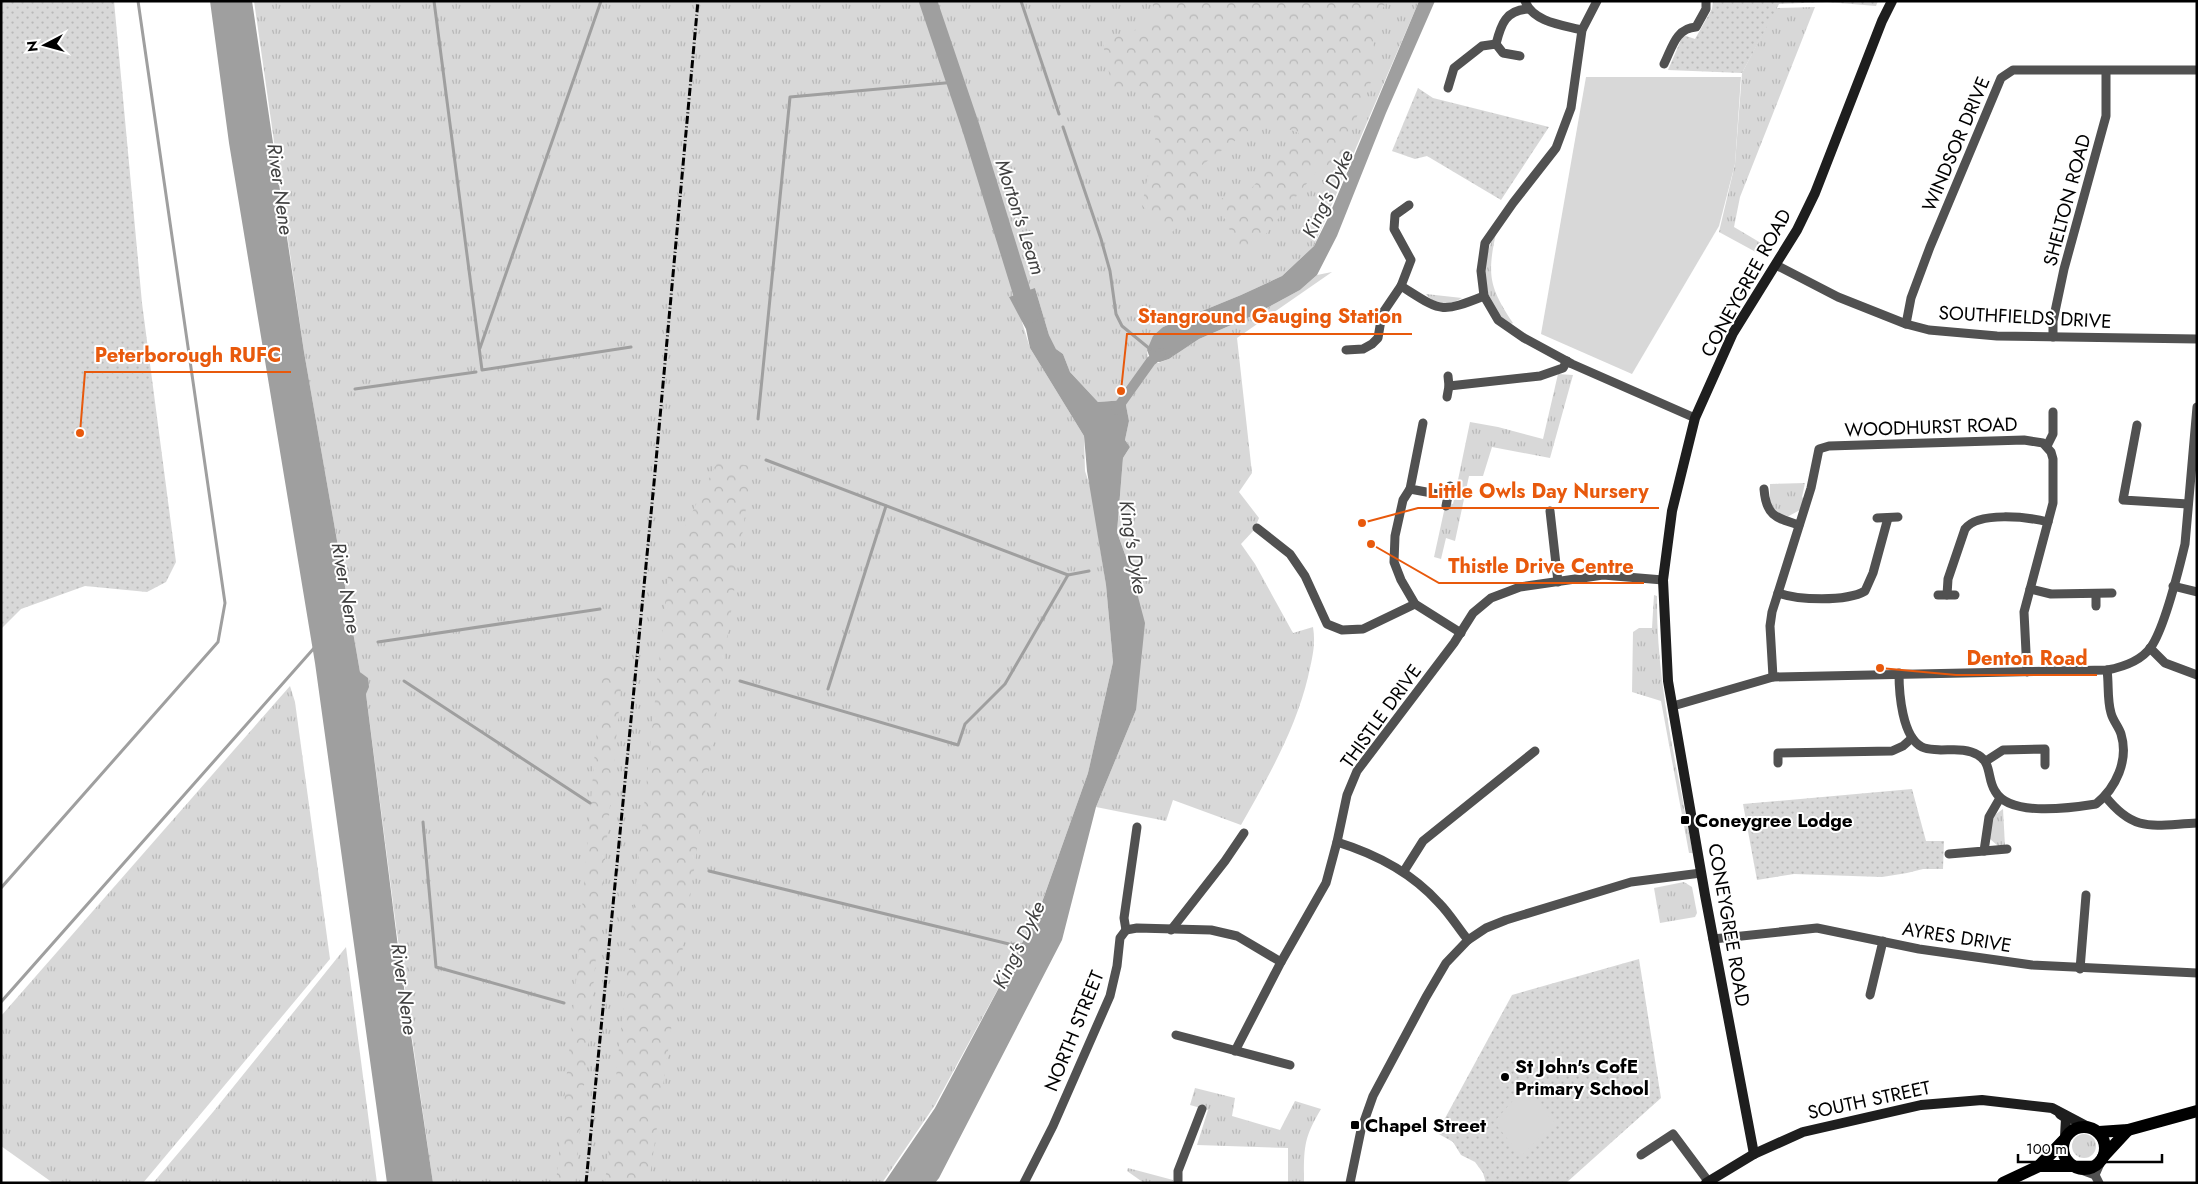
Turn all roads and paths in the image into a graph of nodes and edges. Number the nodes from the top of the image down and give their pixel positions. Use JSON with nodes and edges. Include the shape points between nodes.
{"nodes":[{"id":1,"x":1597,"y":1,"type":"edge"},
{"id":2,"x":1706,"y":1,"type":"edge"},
{"id":3,"x":1892,"y":1,"type":"edge"},
{"id":4,"x":1527,"y":5,"type":"edge"},
{"id":5,"x":1582,"y":30,"type":"junction"},
{"id":6,"x":1496,"y":44,"type":"junction"},
{"id":7,"x":1520,"y":56,"type":"dead end"},
{"id":8,"x":1664,"y":64,"type":"dead end"},
{"id":9,"x":2197,"y":70,"type":"edge"},
{"id":10,"x":2106,"y":71,"type":"junction"},
{"id":11,"x":1448,"y":88,"type":"dead end"},
{"id":12,"x":1409,"y":205,"type":"dead end"},
{"id":13,"x":1776,"y":265,"type":"junction"},
{"id":14,"x":1401,"y":286,"type":"junction"},
{"id":15,"x":1484,"y":296,"type":"junction"},
{"id":16,"x":1906,"y":324,"type":"junction"},
{"id":17,"x":2053,"y":337,"type":"junction"},
{"id":18,"x":2197,"y":339,"type":"edge"},
{"id":19,"x":1346,"y":350,"type":"dead end"},
{"id":20,"x":1567,"y":361,"type":"junction"},
{"id":21,"x":1448,"y":376,"type":"dead end"},
{"id":22,"x":1450,"y":386,"type":"junction"},
{"id":23,"x":1447,"y":397,"type":"dead end"},
{"id":24,"x":2197,"y":407,"type":"edge"},
{"id":25,"x":2053,"y":412,"type":"dead end"},
{"id":26,"x":1695,"y":418,"type":"junction"},
{"id":27,"x":1423,"y":423,"type":"dead end"},
{"id":28,"x":2137,"y":425,"type":"dead end"},
{"id":29,"x":2195,"y":444,"type":"edge"},
{"id":30,"x":2047,"y":446,"type":"junction"},
{"id":31,"x":1450,"y":486,"type":"dead end"},
{"id":32,"x":1410,"y":488,"type":"junction"},
{"id":33,"x":1764,"y":489,"type":"dead end"},
{"id":34,"x":2188,"y":504,"type":"junction"},
{"id":35,"x":1550,"y":511,"type":"dead end"},
{"id":36,"x":1898,"y":517,"type":"dead end"},
{"id":37,"x":1877,"y":518,"type":"dead end"},
{"id":38,"x":1888,"y":518,"type":"junction"},
{"id":39,"x":2048,"y":522,"type":"junction"},
{"id":40,"x":1799,"y":525,"type":"junction"},
{"id":41,"x":1257,"y":528,"type":"dead end"},
{"id":42,"x":1663,"y":580,"type":"junction"},
{"id":43,"x":1558,"y":582,"type":"junction"},
{"id":44,"x":2173,"y":586,"type":"junction"},
{"id":45,"x":2030,"y":589,"type":"junction"},
{"id":46,"x":2197,"y":592,"type":"edge"},
{"id":47,"x":1778,"y":593,"type":"junction"},
{"id":48,"x":2112,"y":593,"type":"dead end"},
{"id":49,"x":2096,"y":594,"type":"junction"},
{"id":50,"x":1947,"y":595,"type":"dead end"},
{"id":51,"x":1415,"y":604,"type":"junction"},
{"id":52,"x":2096,"y":606,"type":"dead end"},
{"id":53,"x":1461,"y":633,"type":"junction"},
{"id":54,"x":2150,"y":648,"type":"junction"},
{"id":55,"x":2107,"y":670,"type":"junction"},
{"id":56,"x":2027,"y":672,"type":"junction"},
{"id":57,"x":1899,"y":673,"type":"junction"},
{"id":58,"x":2197,"y":675,"type":"edge"},
{"id":59,"x":1773,"y":677,"type":"junction"},
{"id":60,"x":1673,"y":706,"type":"junction"},
{"id":61,"x":1912,"y":738,"type":"junction"},
{"id":62,"x":1535,"y":751,"type":"dead end"},
{"id":63,"x":1986,"y":761,"type":"junction"},
{"id":64,"x":1778,"y":763,"type":"dead end"},
{"id":65,"x":2045,"y":765,"type":"dead end"},
{"id":66,"x":2105,"y":796,"type":"junction"},
{"id":67,"x":2000,"y":798,"type":"junction"},
{"id":68,"x":2197,"y":824,"type":"edge"},
{"id":69,"x":1137,"y":827,"type":"dead end"},
{"id":70,"x":1244,"y":833,"type":"dead end"},
{"id":71,"x":1337,"y":842,"type":"junction"},
{"id":72,"x":2006,"y":850,"type":"dead end"},
{"id":73,"x":1984,"y":852,"type":"junction"},
{"id":74,"x":1949,"y":854,"type":"dead end"},
{"id":75,"x":1404,"y":871,"type":"junction"},
{"id":76,"x":1701,"y":873,"type":"junction"},
{"id":77,"x":2086,"y":895,"type":"dead end"},
{"id":78,"x":1126,"y":930,"type":"junction"},
{"id":79,"x":1171,"y":930,"type":"junction"},
{"id":80,"x":1713,"y":939,"type":"junction"},
{"id":81,"x":1468,"y":940,"type":"junction"},
{"id":82,"x":1884,"y":941,"type":"junction"},
{"id":83,"x":1281,"y":962,"type":"junction"},
{"id":84,"x":2080,"y":969,"type":"junction"},
{"id":85,"x":2197,"y":973,"type":"edge"},
{"id":86,"x":1870,"y":994,"type":"dead end"},
{"id":87,"x":1176,"y":1035,"type":"dead end"},
{"id":88,"x":1235,"y":1051,"type":"junction"},
{"id":89,"x":1290,"y":1065,"type":"dead end"},
{"id":90,"x":2052,"y":1108,"type":"junction"},
{"id":91,"x":1202,"y":1109,"type":"dead end"},
{"id":92,"x":2197,"y":1111,"type":"edge"},
{"id":93,"x":2093,"y":1129,"type":"junction"},
{"id":94,"x":2128,"y":1130,"type":"junction"},
{"id":95,"x":2064,"y":1139,"type":"junction"},
{"id":96,"x":1754,"y":1154,"type":"junction"},
{"id":97,"x":1641,"y":1155,"type":"dead end"},
{"id":98,"x":2102,"y":1158,"type":"junction"},
{"id":99,"x":2039,"y":1166,"type":"junction"},
{"id":100,"x":2074,"y":1167,"type":"junction"},
{"id":101,"x":2097,"y":1179,"type":"edge"},
{"id":102,"x":1707,"y":1182,"type":"edge"},
{"id":103,"x":1024,"y":1183,"type":"edge"},
{"id":104,"x":1178,"y":1183,"type":"edge"},
{"id":105,"x":1350,"y":1183,"type":"edge"},
{"id":106,"x":2003,"y":1183,"type":"edge"}],
"edges":[{"from":1,"to":5,"type":"street"},
{"from":2,"to":8,"type":"street","via":[[1706,9],[1696,27],[1687,27],[1678,35]]},
{"from":3,"to":13,"type":"street","name":"CONEYGREE ROAD","via":[[1815,193]]},
{"from":4,"to":5,"type":"street","via":[[1539,17]]},
{"from":4,"to":6,"type":"street","via":[[1504,20]]},
{"from":5,"to":15,"type":"street","via":[[1571,108],[1556,148],[1485,243],[1481,271]]},
{"from":6,"to":7,"type":"street","via":[[1503,53]]},
{"from":6,"to":11,"type":"street","via":[[1482,46],[1454,68]]},
{"from":9,"to":10,"type":"street","name":"WINDSOR DRIVE"},
{"from":10,"to":16,"type":"street","name":"WINDSOR DRIVE","via":[[2013,70],[2001,78],[1930,247],[1911,298]]},
{"from":10,"to":17,"type":"street","name":"SHELTON ROAD","via":[[2106,116],[2064,269],[2053,321]]},
{"from":12,"to":14,"type":"street","via":[[1395,215],[1394,229],[1411,260]]},
{"from":13,"to":16,"type":"street","name":"SOUTHFIELDS DRIVE","via":[[1838,297]]},
{"from":13,"to":26,"type":"street","name":"CONEYGREE ROAD","via":[[1733,334]]},
{"from":14,"to":15,"type":"street","via":[[1441,309]]},
{"from":14,"to":19,"type":"street","via":[[1382,314],[1378,338],[1363,348]]},
{"from":15,"to":20,"type":"street","via":[[1498,320]]},
{"from":16,"to":17,"type":"street","name":"SOUTHFIELDS DRIVE","via":[[1958,334]]},
{"from":17,"to":18,"type":"street","name":"SOUTHFIELDS DRIVE"},
{"from":20,"to":22,"type":"street","via":[[1563,368],[1540,376]]},
{"from":20,"to":26,"type":"street"},
{"from":21,"to":22,"type":"street"},
{"from":22,"to":23,"type":"street"},
{"from":24,"to":29,"type":"street"},
{"from":25,"to":30,"type":"street","via":[[2053,434]]},
{"from":26,"to":42,"type":"street","name":"CONEYGREE ROAD","via":[[1672,511]]},
{"from":27,"to":32,"type":"street"},
{"from":28,"to":34,"type":"street","via":[[2123,500]]},
{"from":29,"to":34,"type":"street"},
{"from":30,"to":39,"type":"street","via":[[2053,459],[2053,503]]},
{"from":30,"to":40,"type":"street","name":"WOODHURST ROAD","via":[[2024,440],[1829,446],[1819,449]]},
{"from":31,"to":32,"type":"street","via":[[1447,501]]},
{"from":32,"to":51,"type":"street","via":[[1403,500],[1395,536],[1394,562]]},
{"from":33,"to":40,"type":"street","via":[[1771,514]]},
{"from":34,"to":44,"type":"street","via":[[2185,544]]},
{"from":35,"to":43,"type":"street"},
{"from":36,"to":38,"type":"street"},
{"from":37,"to":38,"type":"street"},
{"from":38,"to":47,"type":"street","via":[[1865,591],[1828,598],[1789,597]]},
{"from":39,"to":45,"type":"street"},
{"from":39,"to":50,"type":"street","via":[[2032,518],[1998,518],[1969,523],[1948,579]]},
{"from":40,"to":47,"type":"street","name":"WOODHURST ROAD"},
{"from":41,"to":51,"type":"street","via":[[1290,554],[1327,624],[1342,630],[1363,629]]},
{"from":42,"to":43,"type":"street","name":"THISTLE DRIVE","via":[[1603,576]]},
{"from":42,"to":60,"type":"street","name":"CONEYGREE ROAD","via":[[1666,654]]},
{"from":43,"to":53,"type":"street","name":"THISTLE DRIVE","via":[[1520,587],[1492,598],[1473,613]]},
{"from":44,"to":46,"type":"street"},
{"from":44,"to":54,"type":"street","via":[[2159,631]]},
{"from":45,"to":49,"type":"street","via":[[2051,594]]},
{"from":45,"to":56,"type":"street","via":[[2024,612]]},
{"from":47,"to":59,"type":"street","name":"WOODHURST ROAD","via":[[1770,626]]},
{"from":48,"to":49,"type":"street"},
{"from":49,"to":52,"type":"street"},
{"from":51,"to":53,"type":"street"},
{"from":53,"to":71,"type":"street","name":"THISTLE DRIVE","via":[[1357,771],[1347,795]]},
{"from":54,"to":55,"type":"street","via":[[2122,667]]},
{"from":54,"to":58,"type":"street","via":[[2165,663]]},
{"from":55,"to":56,"type":"street"},
{"from":55,"to":66,"type":"street","via":[[2111,715],[2120,730],[2124,752],[2120,769]]},
{"from":56,"to":57,"type":"street"},
{"from":57,"to":59,"type":"street"},
{"from":57,"to":61,"type":"street","via":[[1902,708]]},
{"from":59,"to":60,"type":"street"},
{"from":60,"to":76,"type":"street","name":"CONEYGREE ROAD"},
{"from":61,"to":63,"type":"street","via":[[1920,746],[1966,750]]},
{"from":61,"to":64,"type":"street","via":[[1892,751],[1778,753]]},
{"from":62,"to":75,"type":"street","via":[[1423,841]]},
{"from":63,"to":65,"type":"street","via":[[2003,750],[2045,749]]},
{"from":63,"to":67,"type":"street","via":[[1994,791]]},
{"from":66,"to":67,"type":"street","via":[[2096,804],[2026,809]]},
{"from":66,"to":68,"type":"street","via":[[2133,822],[2146,826]]},
{"from":67,"to":73,"type":"street","via":[[1989,817]]},
{"from":69,"to":78,"type":"street","name":"NORTH STREET","via":[[1124,918]]},
{"from":70,"to":79,"type":"street"},
{"from":71,"to":75,"type":"street"},
{"from":71,"to":83,"type":"street","name":"THISTLE DRIVE","via":[[1326,883]]},
{"from":72,"to":73,"type":"street"},
{"from":73,"to":74,"type":"street"},
{"from":75,"to":81,"type":"street","via":[[1439,903]]},
{"from":76,"to":80,"type":"street","name":"CONEYGREE ROAD"},
{"from":76,"to":81,"type":"street","via":[[1631,882],[1506,920]]},
{"from":77,"to":84,"type":"street"},
{"from":78,"to":79,"type":"street"},
{"from":78,"to":103,"type":"street","name":"NORTH STREET","via":[[1120,938],[1118,966],[1110,996],[1044,1146]]},
{"from":79,"to":83,"type":"street","via":[[1212,930],[1237,936]]},
{"from":80,"to":82,"type":"street","name":"AYRES DRIVE","via":[[1810,928]]},
{"from":80,"to":96,"type":"street","name":"CONEYGREE ROAD"},
{"from":81,"to":105,"type":"street","via":[[1446,963],[1373,1096],[1361,1130]]},
{"from":82,"to":84,"type":"street","name":"AYRES DRIVE","via":[[1963,956]]},
{"from":82,"to":86,"type":"street"},
{"from":83,"to":88,"type":"street","name":"THISTLE DRIVE"},
{"from":84,"to":85,"type":"street","name":"AYRES DRIVE"},
{"from":87,"to":88,"type":"street"},
{"from":88,"to":89,"type":"street"},
{"from":90,"to":93,"type":"street","name":"SOUTH STREET"},
{"from":90,"to":95,"type":"street","via":[[2066,1118]]},
{"from":90,"to":96,"type":"street","name":"SOUTH STREET","via":[[1982,1100],[1921,1105],[1803,1132]]},
{"from":91,"to":104,"type":"street","via":[[1178,1171]]},
{"from":92,"to":94,"type":"main road"},
{"from":93,"to":94,"type":"main road"},
{"from":93,"to":95,"type":"main road","via":[[2075,1128]]},
{"from":93,"to":98,"type":"main road","via":[[2105,1144]]},
{"from":94,"to":98,"type":"main road"},
{"from":95,"to":99,"type":"main road"},
{"from":95,"to":100,"type":"main road","via":[[2064,1154]]},
{"from":96,"to":102,"type":"street","name":"SOUTH STREET"},
{"from":97,"to":102,"type":"street","via":[[1673,1134]]},
{"from":98,"to":100,"type":"main road","via":[[2090,1168]]},
{"from":98,"to":101,"type":"street"},
{"from":99,"to":100,"type":"main road"},
{"from":99,"to":106,"type":"main road"},
{"from":100,"to":101,"type":"street"}]}
